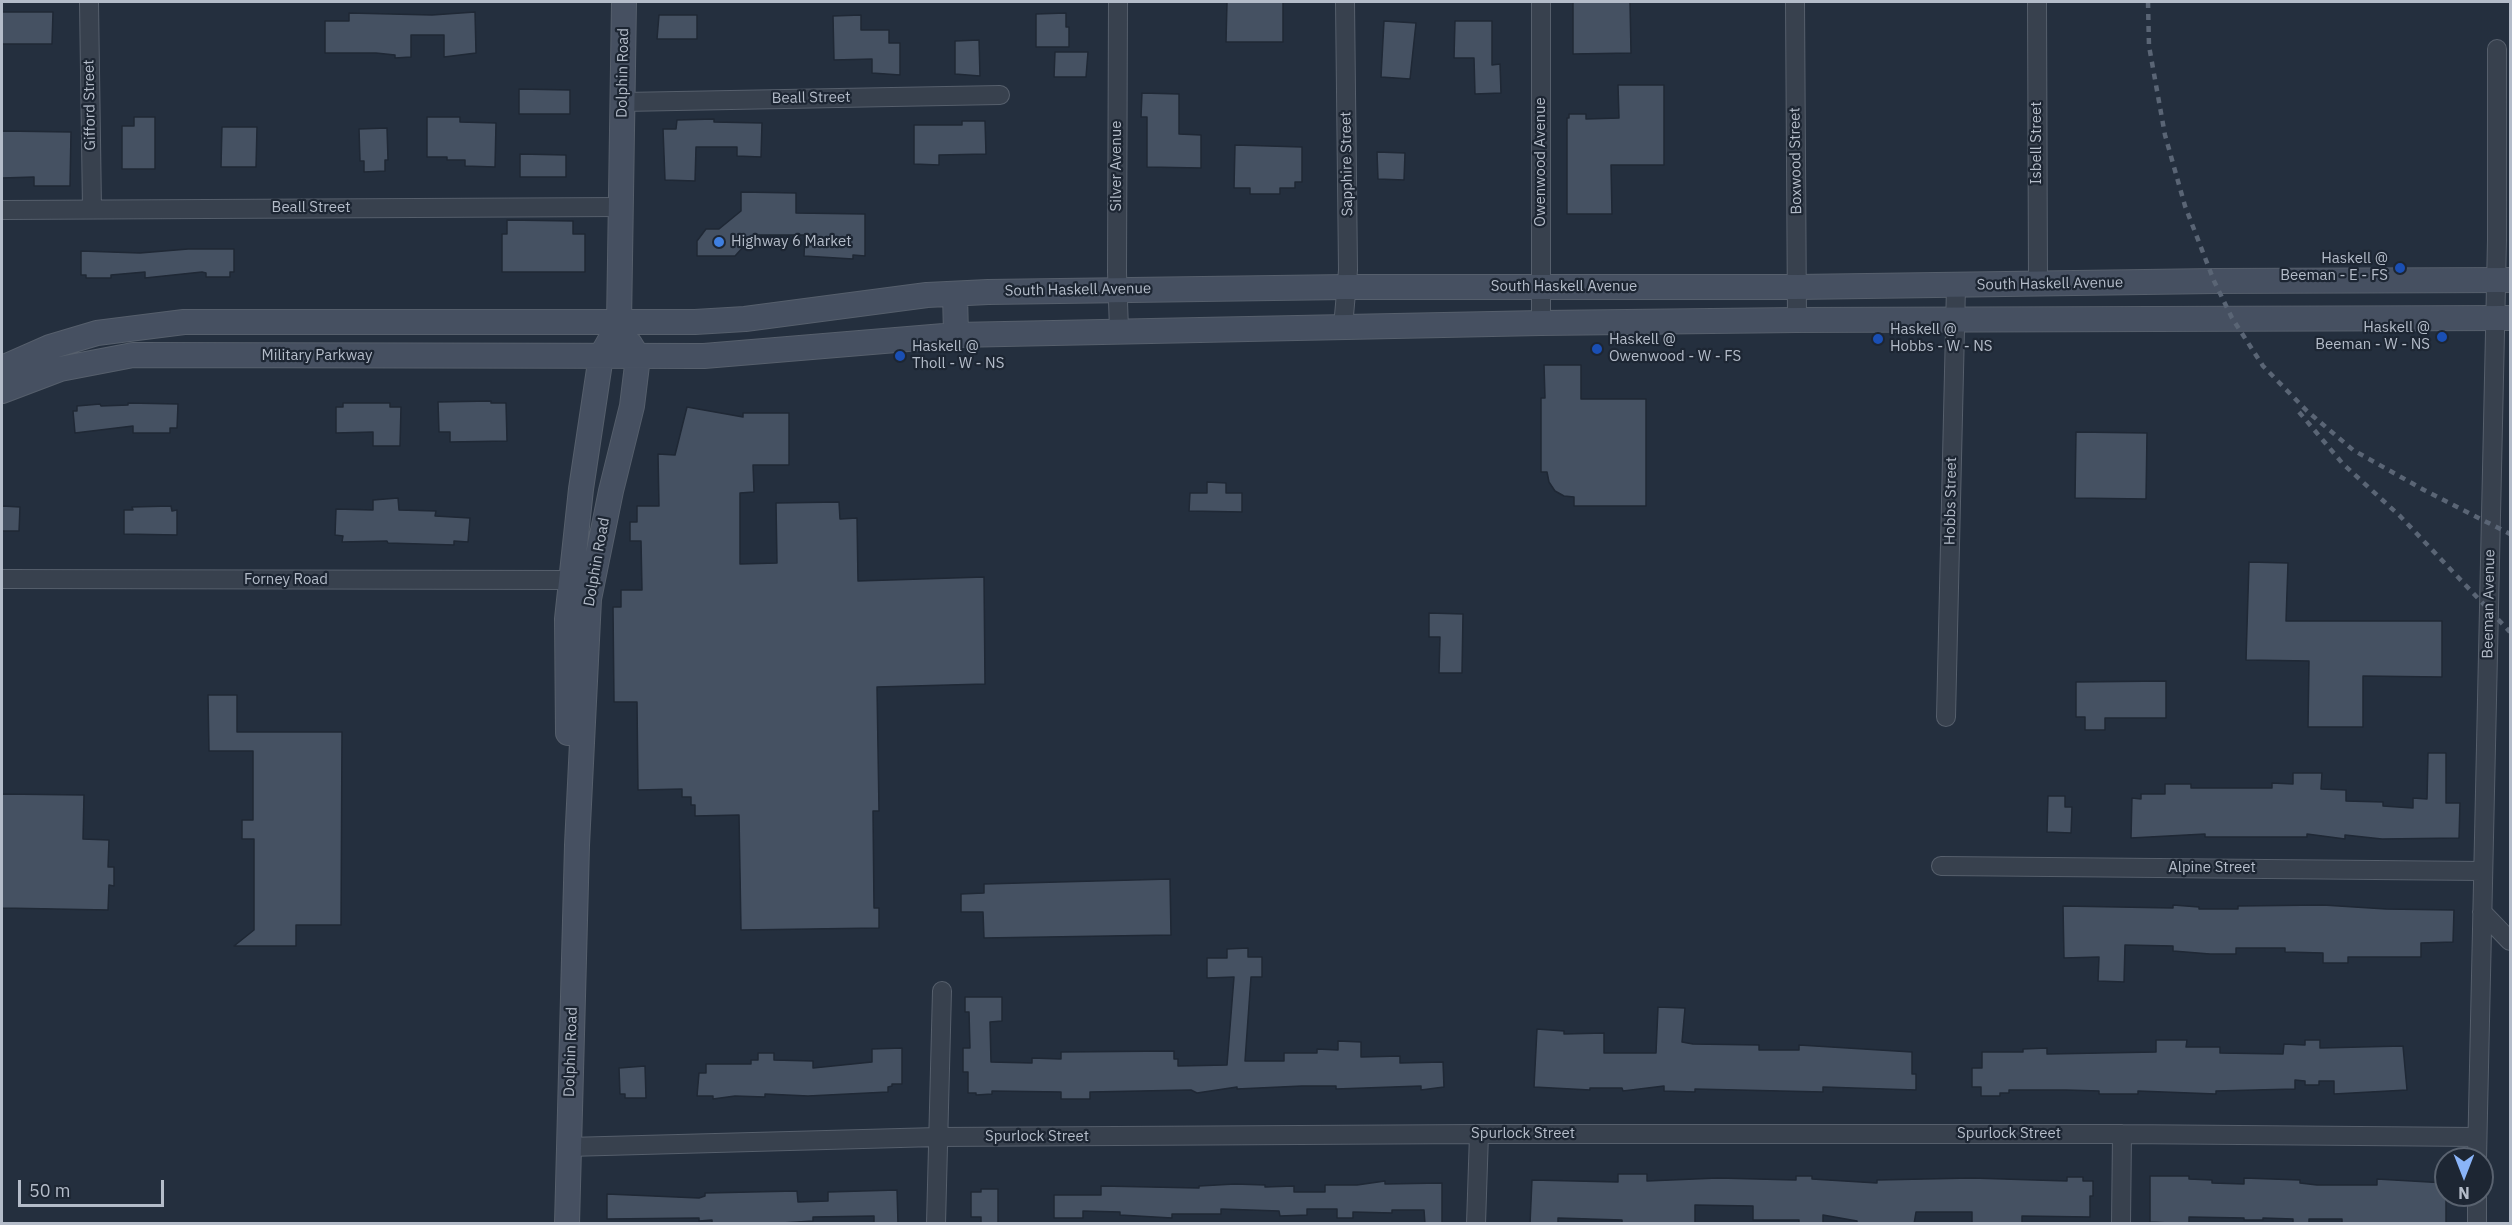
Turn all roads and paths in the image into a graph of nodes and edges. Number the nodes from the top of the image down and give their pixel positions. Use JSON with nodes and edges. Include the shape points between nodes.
{"nodes":[{"id":1,"x":89,"y":2,"type":"edge"},
{"id":2,"x":624,"y":2,"type":"edge"},
{"id":3,"x":1118,"y":2,"type":"edge"},
{"id":4,"x":1345,"y":2,"type":"edge"},
{"id":5,"x":1540,"y":2,"type":"edge"},
{"id":6,"x":1795,"y":2,"type":"edge"},
{"id":7,"x":2037,"y":2,"type":"edge"},
{"id":8,"x":2497,"y":49,"type":"dead end"},
{"id":9,"x":1000,"y":95,"type":"dead end"},
{"id":10,"x":623,"y":102,"type":"junction"},
{"id":11,"x":621,"y":207,"type":"junction"},
{"id":12,"x":92,"y":209,"type":"junction"},
{"id":13,"x":2,"y":210,"type":"edge"},
{"id":14,"x":2503,"y":280,"type":"edge"},
{"id":15,"x":2038,"y":284,"type":"junction"},
{"id":16,"x":1956,"y":286,"type":"junction"},
{"id":17,"x":1346,"y":287,"type":"junction"},
{"id":18,"x":1541,"y":287,"type":"junction"},
{"id":19,"x":1797,"y":287,"type":"junction"},
{"id":20,"x":1118,"y":289,"type":"junction"},
{"id":21,"x":955,"y":294,"type":"junction"},
{"id":22,"x":2503,"y":318,"type":"edge"},
{"id":23,"x":2038,"y":319,"type":"junction"},
{"id":24,"x":1797,"y":320,"type":"junction"},
{"id":25,"x":1955,"y":321,"type":"junction"},
{"id":26,"x":1541,"y":323,"type":"junction"},
{"id":27,"x":619,"y":324,"type":"junction"},
{"id":28,"x":1342,"y":327,"type":"junction"},
{"id":29,"x":1119,"y":330,"type":"junction"},
{"id":30,"x":956,"y":335,"type":"junction"},
{"id":31,"x":601,"y":356,"type":"junction"},
{"id":32,"x":638,"y":357,"type":"junction"},
{"id":33,"x":2,"y":368,"type":"edge"},
{"id":34,"x":2,"y":391,"type":"edge"},
{"id":35,"x":2,"y":579,"type":"edge"},
{"id":36,"x":570,"y":580,"type":"junction"},
{"id":37,"x":1946,"y":717,"type":"dead end"},
{"id":38,"x":579,"y":809,"type":"junction"},
{"id":39,"x":1941,"y":866,"type":"dead end"},
{"id":40,"x":2483,"y":871,"type":"junction"},
{"id":41,"x":2482,"y":912,"type":"junction"},
{"id":42,"x":2511,"y":941,"type":"edge"},
{"id":43,"x":942,"y":991,"type":"dead end"},
{"id":44,"x":1479,"y":1134,"type":"junction"},
{"id":45,"x":2122,"y":1134,"type":"junction"},
{"id":46,"x":937,"y":1137,"type":"junction"},
{"id":47,"x":2477,"y":1137,"type":"junction"},
{"id":48,"x":568,"y":1147,"type":"junction"},
{"id":49,"x":2477,"y":1147,"type":"edge"},
{"id":50,"x":2477,"y":1207,"type":"edge"},
{"id":51,"x":567,"y":1224,"type":"edge"},
{"id":52,"x":936,"y":1224,"type":"edge"},
{"id":53,"x":1476,"y":1224,"type":"edge"},
{"id":54,"x":2121,"y":1224,"type":"edge"},
{"id":55,"x":2477,"y":1224,"type":"edge"}],
"edges":[{"from":1,"to":12,"type":"street","name":"Gifford Street"},
{"from":2,"to":10,"type":"main road","name":"Dolphin Road"},
{"from":3,"to":20,"type":"street","name":"Silver Avenue"},
{"from":4,"to":17,"type":"street","name":"Sapphire Street"},
{"from":5,"to":18,"type":"street","name":"Owenwood Avenue"},
{"from":6,"to":19,"type":"street","name":"Boxwood Street"},
{"from":7,"to":15,"type":"street","name":"Isbell Street"},
{"from":8,"to":14,"type":"street","name":"Beeman Avenue"},
{"from":9,"to":10,"type":"street","name":"Beall Street"},
{"from":10,"to":11,"type":"main road","name":"Dolphin Road"},
{"from":11,"to":12,"type":"street","name":"Beall Street"},
{"from":11,"to":27,"type":"main road","name":"Dolphin Road"},
{"from":12,"to":13,"type":"street","name":"Beall Street"},
{"from":14,"to":15,"type":"main road","name":"South Haskell Avenue"},
{"from":14,"to":22,"type":"street","name":"Beeman Avenue"},
{"from":15,"to":16,"type":"main road","name":"South Haskell Avenue"},
{"from":15,"to":23,"type":"main road"},
{"from":16,"to":19,"type":"main road","name":"South Haskell Avenue"},
{"from":16,"to":25,"type":"street","name":"Hobbs Street"},
{"from":17,"to":18,"type":"main road","name":"South Haskell Avenue"},
{"from":17,"to":20,"type":"main road","name":"South Haskell Avenue"},
{"from":17,"to":28,"type":"street","name":"Sapphire Street"},
{"from":18,"to":19,"type":"main road","name":"South Haskell Avenue"},
{"from":18,"to":26,"type":"street","name":"Owenwood Avenue"},
{"from":19,"to":24,"type":"street","name":"Boxwood Street"},
{"from":20,"to":21,"type":"main road","name":"South Haskell Avenue"},
{"from":20,"to":29,"type":"street","name":"Silver Avenue"},
{"from":21,"to":27,"type":"main road","name":"South Haskell Avenue","via":[[745,319]]},
{"from":21,"to":30,"type":"main road"},
{"from":22,"to":23,"type":"main road"},
{"from":22,"to":40,"type":"street","name":"Beeman Avenue"},
{"from":23,"to":25,"type":"main road"},
{"from":24,"to":25,"type":"main road"},
{"from":24,"to":26,"type":"main road"},
{"from":25,"to":37,"type":"street","name":"Hobbs Street"},
{"from":26,"to":28,"type":"main road"},
{"from":27,"to":31,"type":"main road","name":"Dolphin Road"},
{"from":27,"to":32,"type":"main road"},
{"from":27,"to":33,"type":"main road","via":[[184,322],[97,333],[50,347]]},
{"from":28,"to":29,"type":"main road"},
{"from":29,"to":30,"type":"main road"},
{"from":30,"to":32,"type":"main road","via":[[704,356]]},
{"from":31,"to":32,"type":"main road","name":"Military Parkway"},
{"from":31,"to":34,"type":"main road","name":"Military Parkway","via":[[133,355],[60,369]]},
{"from":31,"to":36,"type":"main road","name":"Dolphin Road"},
{"from":32,"to":38,"type":"main road","name":"Dolphin Road","via":[[632,406],[589,599]]},
{"from":35,"to":36,"type":"street","name":"Forney Road"},
{"from":36,"to":38,"type":"main road","name":"Dolphin Road","via":[[568,735],[571,794]]},
{"from":38,"to":48,"type":"main road","name":"Dolphin Road"},
{"from":39,"to":40,"type":"street","name":"Alpine Street"},
{"from":40,"to":41,"type":"street","name":"Beeman Avenue"},
{"from":41,"to":42,"type":"street"},
{"from":41,"to":47,"type":"street","name":"Beeman Avenue"},
{"from":43,"to":46,"type":"street"},
{"from":44,"to":45,"type":"street","name":"Spurlock Street"},
{"from":44,"to":46,"type":"street","name":"Spurlock Street"},
{"from":44,"to":53,"type":"street"},
{"from":45,"to":47,"type":"street","name":"Spurlock Street"},
{"from":45,"to":54,"type":"street"},
{"from":46,"to":48,"type":"street","name":"Spurlock Street"},
{"from":46,"to":52,"type":"street"},
{"from":47,"to":49,"type":"street","name":"Beeman Avenue"},
{"from":48,"to":51,"type":"main road","name":"Dolphin Road"},
{"from":50,"to":55,"type":"street"}]}
